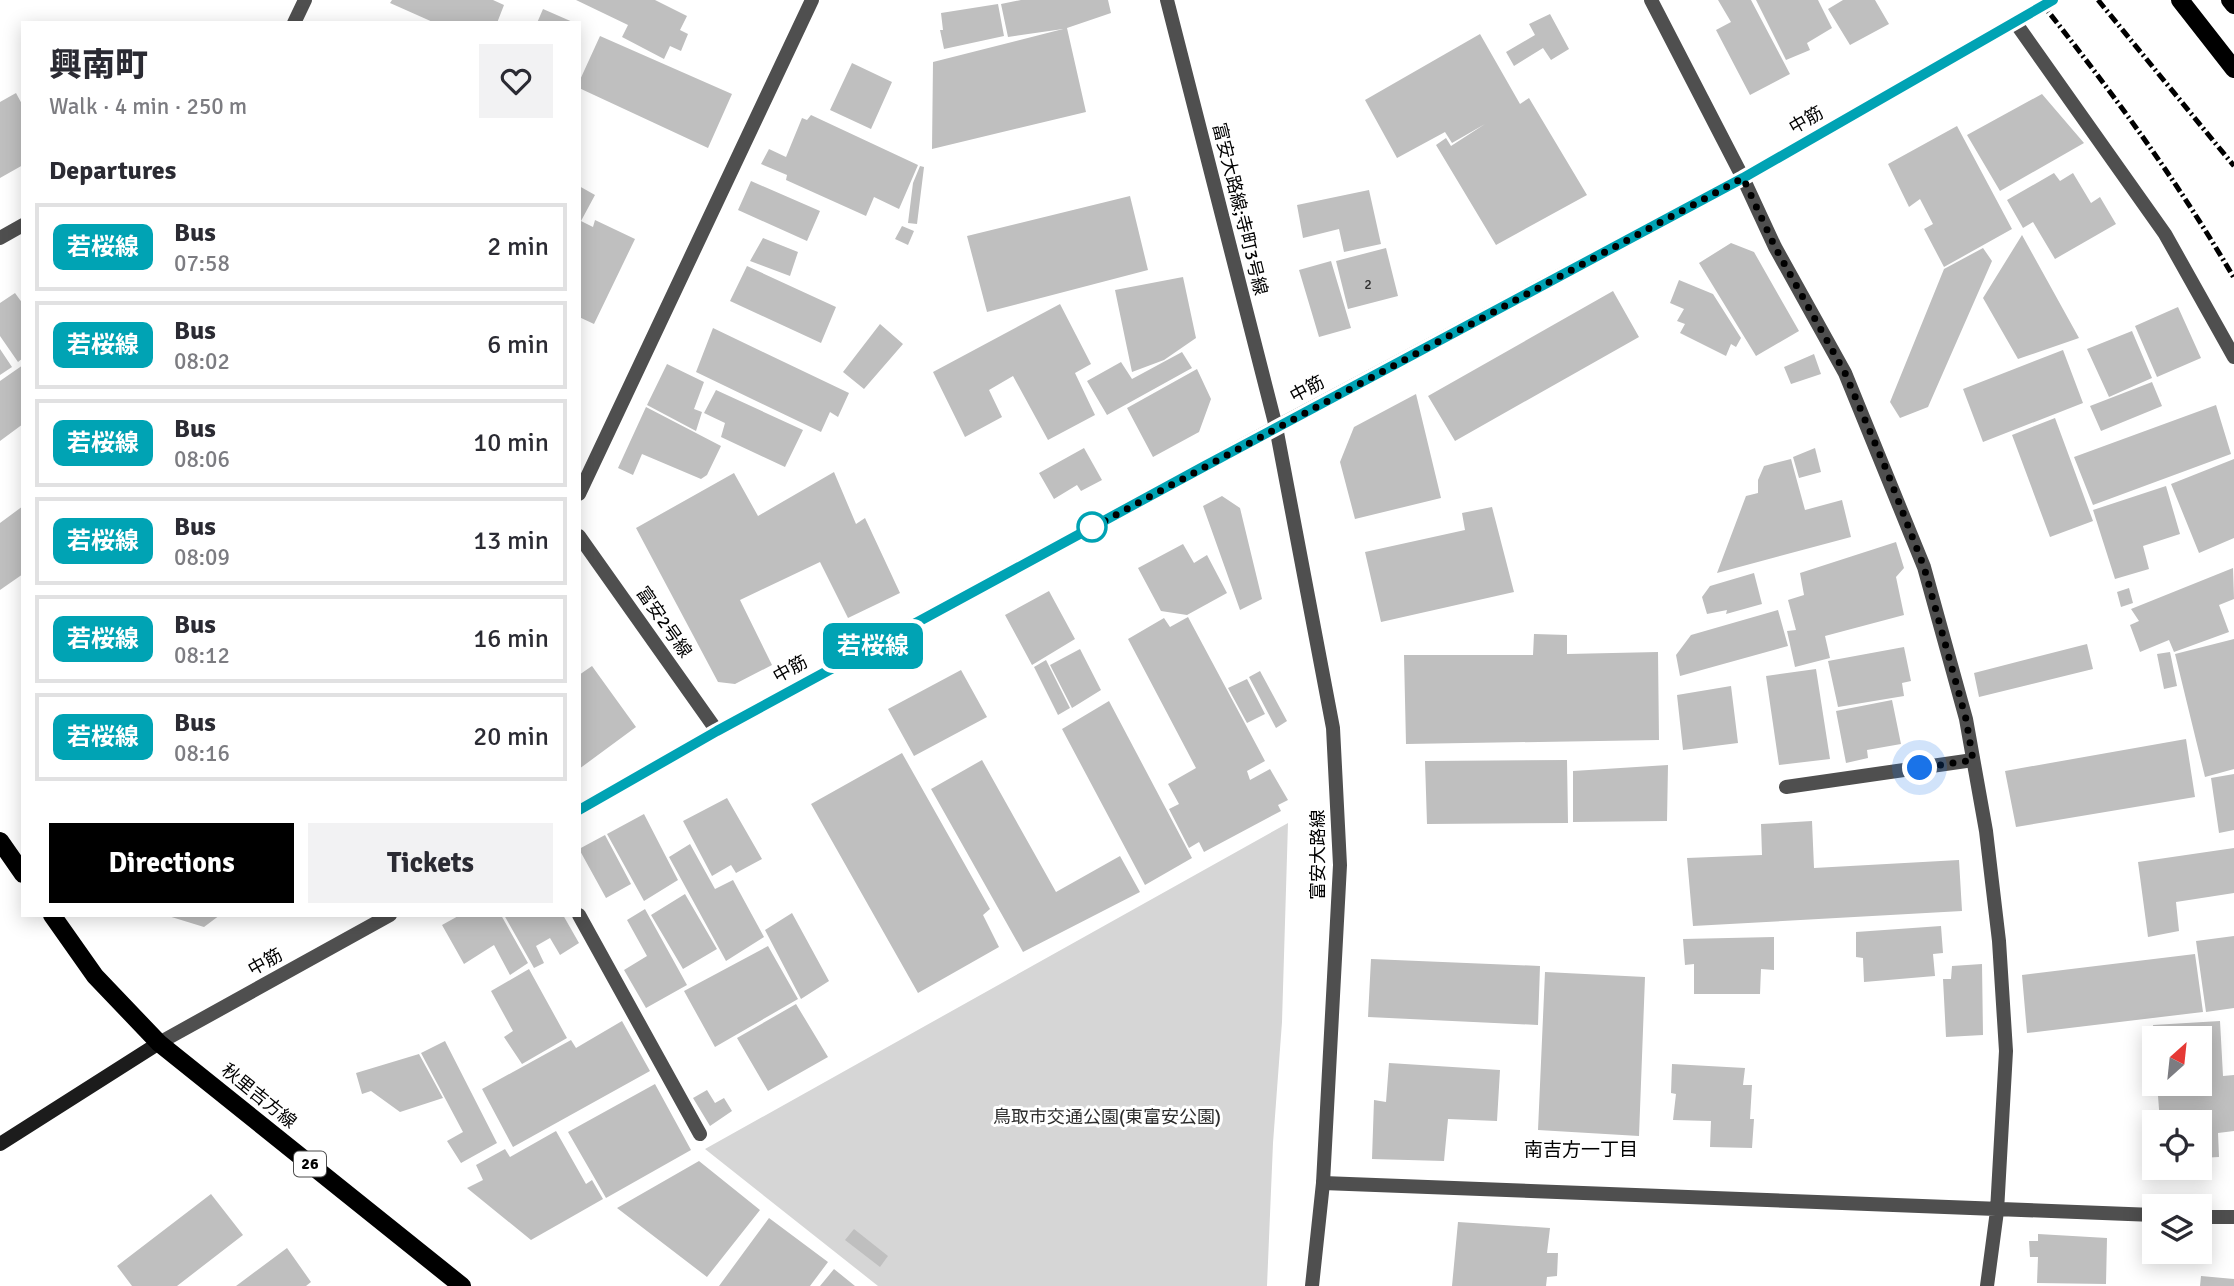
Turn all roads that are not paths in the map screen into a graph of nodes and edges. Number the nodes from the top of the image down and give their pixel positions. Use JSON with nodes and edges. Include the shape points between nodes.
{"nodes":[{"id":1,"x":305,"y":0,"type":"edge"},
{"id":2,"x":812,"y":0,"type":"edge"},
{"id":3,"x":1167,"y":0,"type":"edge"},
{"id":4,"x":1651,"y":0,"type":"edge"},
{"id":5,"x":2053,"y":0,"type":"edge"},
{"id":6,"x":2180,"y":0,"type":"edge"},
{"id":7,"x":2230,"y":0,"type":"edge"},
{"id":8,"x":2234,"y":5,"type":"edge"},
{"id":9,"x":295,"y":21,"type":"edge"},
{"id":10,"x":2015,"y":22,"type":"junction"},
{"id":11,"x":2234,"y":69,"type":"edge"},
{"id":12,"x":1743,"y":178,"type":"junction"},
{"id":13,"x":21,"y":226,"type":"edge"},
{"id":14,"x":0,"y":239,"type":"edge"},
{"id":15,"x":2234,"y":357,"type":"edge"},
{"id":16,"x":1276,"y":427,"type":"junction"},
{"id":17,"x":581,"y":490,"type":"edge"},
{"id":18,"x":581,"y":539,"type":"edge"},
{"id":19,"x":717,"y":731,"type":"junction"},
{"id":20,"x":1973,"y":760,"type":"junction"},
{"id":21,"x":1786,"y":787,"type":"dead end"},
{"id":22,"x":581,"y":809,"type":"edge"},
{"id":23,"x":0,"y":841,"type":"edge"},
{"id":24,"x":21,"y":871,"type":"edge"},
{"id":25,"x":53,"y":917,"type":"edge"},
{"id":26,"x":386,"y":917,"type":"edge"},
{"id":27,"x":580,"y":917,"type":"edge"},
{"id":28,"x":159,"y":1043,"type":"junction"},
{"id":29,"x":701,"y":1134,"type":"dead end"},
{"id":30,"x":0,"y":1144,"type":"edge"},
{"id":31,"x":1323,"y":1183,"type":"junction"},
{"id":32,"x":1997,"y":1211,"type":"junction"},
{"id":33,"x":2142,"y":1215,"type":"edge"},
{"id":34,"x":2212,"y":1216,"type":"edge"},
{"id":35,"x":2234,"y":1217,"type":"edge"},
{"id":36,"x":462,"y":1286,"type":"edge"},
{"id":37,"x":1312,"y":1286,"type":"edge"},
{"id":38,"x":1987,"y":1286,"type":"edge"}],
"edges":[{"from":1,"to":9,"type":"street"},
{"from":2,"to":17,"type":"street"},
{"from":3,"to":16,"type":"street","name":"富安大路線;寺町3号線"},
{"from":4,"to":12,"type":"street"},
{"from":5,"to":10,"type":"street","name":"中筋"},
{"from":6,"to":11,"type":"main road"},
{"from":7,"to":8,"type":"main road"},
{"from":10,"to":12,"type":"street","name":"中筋"},
{"from":10,"to":15,"type":"street","via":[[2165,234]]},
{"from":12,"to":16,"type":"street","name":"中筋"},
{"from":12,"to":20,"type":"street","via":[[1775,247],[1845,373],[1891,481],[1924,567]]},
{"from":13,"to":14,"type":"street"},
{"from":16,"to":19,"type":"street","name":"中筋"},
{"from":16,"to":31,"type":"street","name":"富安大路線","via":[[1333,728],[1340,865]]},
{"from":18,"to":19,"type":"street","name":"富安2号線"},
{"from":19,"to":22,"type":"street","name":"中筋"},
{"from":20,"to":21,"type":"street"},
{"from":20,"to":32,"type":"street","via":[[1999,941],[2006,1051]]},
{"from":23,"to":24,"type":"main road"},
{"from":25,"to":28,"type":"main road","name":"秋里吉方線","number":"26","via":[[95,976]]},
{"from":26,"to":28,"type":"street","name":"中筋"},
{"from":27,"to":29,"type":"street"},
{"from":28,"to":30,"type":"main road"},
{"from":28,"to":36,"type":"main road","name":"秋里吉方線","number":"26"},
{"from":31,"to":32,"type":"street"},
{"from":31,"to":37,"type":"street","name":"富安大路線"},
{"from":32,"to":33,"type":"street"},
{"from":32,"to":38,"type":"street"},
{"from":34,"to":35,"type":"street"}]}
